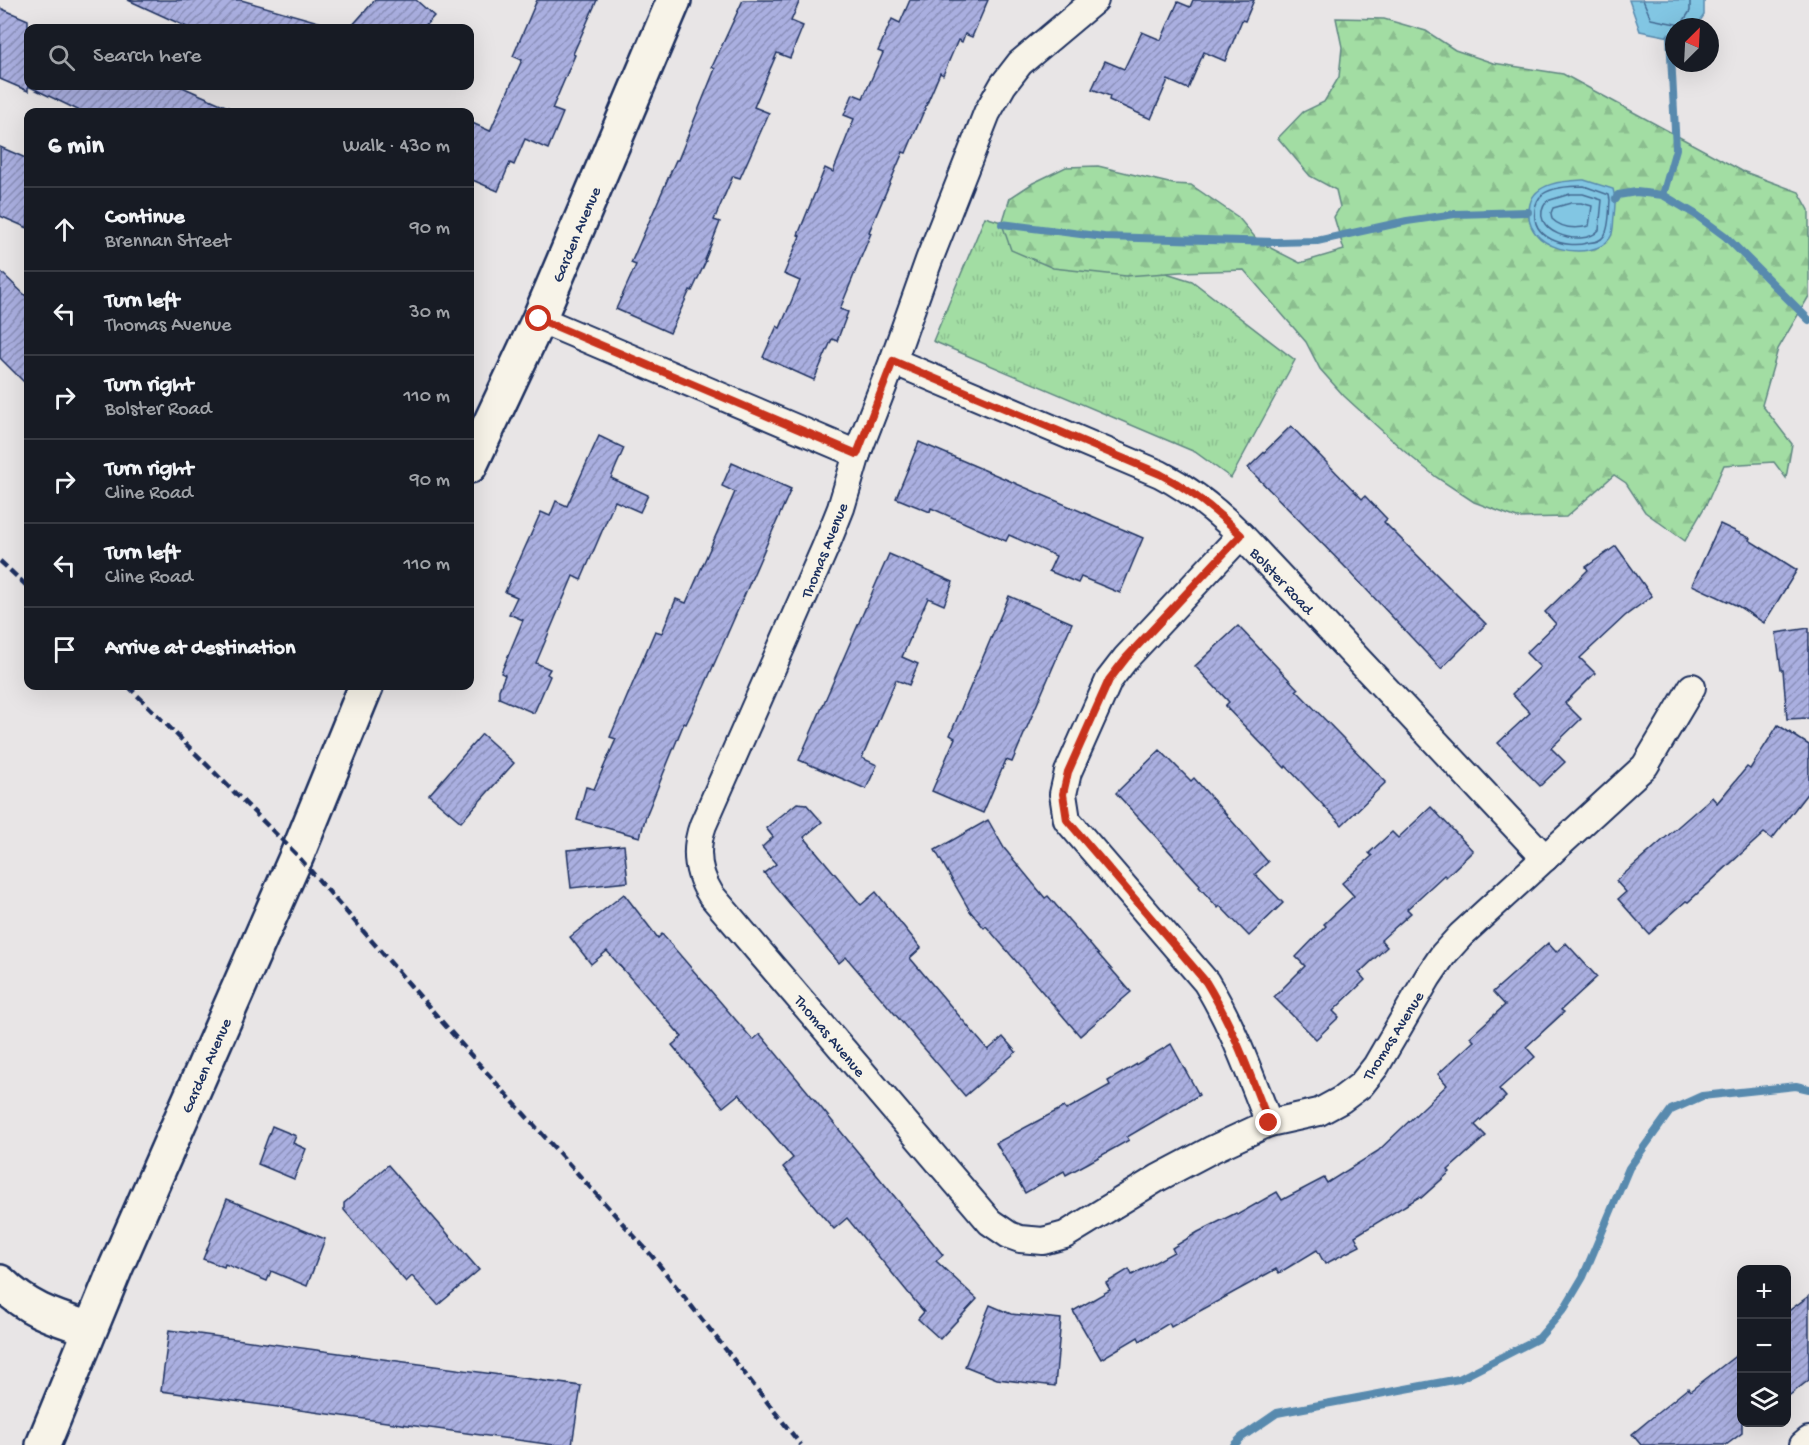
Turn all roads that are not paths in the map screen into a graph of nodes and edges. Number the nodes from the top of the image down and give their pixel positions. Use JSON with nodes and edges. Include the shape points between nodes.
{"nodes":[{"id":1,"x":674,"y":0,"type":"edge"},
{"id":2,"x":1095,"y":0,"type":"edge"},
{"id":3,"x":539,"y":319,"type":"junction"},
{"id":4,"x":893,"y":361,"type":"junction"},
{"id":5,"x":857,"y":454,"type":"junction"},
{"id":6,"x":474,"y":457,"type":"edge"},
{"id":7,"x":1241,"y":535,"type":"junction"},
{"id":8,"x":1692,"y":687,"type":"dead end"},
{"id":9,"x":364,"y":690,"type":"edge"},
{"id":10,"x":1545,"y":858,"type":"junction"},
{"id":11,"x":1269,"y":1123,"type":"junction"},
{"id":12,"x":0,"y":1282,"type":"edge"},
{"id":13,"x":90,"y":1329,"type":"junction"},
{"id":14,"x":1809,"y":1440,"type":"edge"},
{"id":15,"x":43,"y":1445,"type":"edge"},
{"id":16,"x":1803,"y":1445,"type":"edge"}],
"edges":[{"from":1,"to":3,"type":"street","name":"Garden Avenue"},
{"from":2,"to":4,"type":"street","name":"Thomas Avenue","via":[[1020,63],[987,113]]},
{"from":3,"to":5,"type":"street"},
{"from":3,"to":6,"type":"street","name":"Garden Avenue"},
{"from":4,"to":5,"type":"street","name":"Thomas Avenue"},
{"from":4,"to":7,"type":"street","name":"Bolster Road","via":[[1160,474],[1196,495]]},
{"from":5,"to":11,"type":"street","name":"Thomas Avenue","via":[[825,548],[699,835],[698,856],[706,886],[990,1222],[1009,1235],[1043,1241],[1065,1235],[1158,1178]]},
{"from":7,"to":10,"type":"street","name":"Bolster Road"},
{"from":7,"to":11,"type":"street","via":[[1109,680],[1068,772],[1063,794],[1067,820],[1206,982],[1234,1035]]},
{"from":8,"to":10,"type":"street","name":"Thomas Avenue","via":[[1645,766]]},
{"from":9,"to":13,"type":"street","name":"Garden Avenue","via":[[297,855]]},
{"from":10,"to":11,"type":"street","name":"Thomas Avenue","via":[[1443,955],[1361,1085],[1319,1112]]},
{"from":12,"to":13,"type":"street","via":[[14,1296],[43,1313]]},
{"from":13,"to":15,"type":"street","name":"Garden Avenue"},
{"from":14,"to":16,"type":"street"}]}
